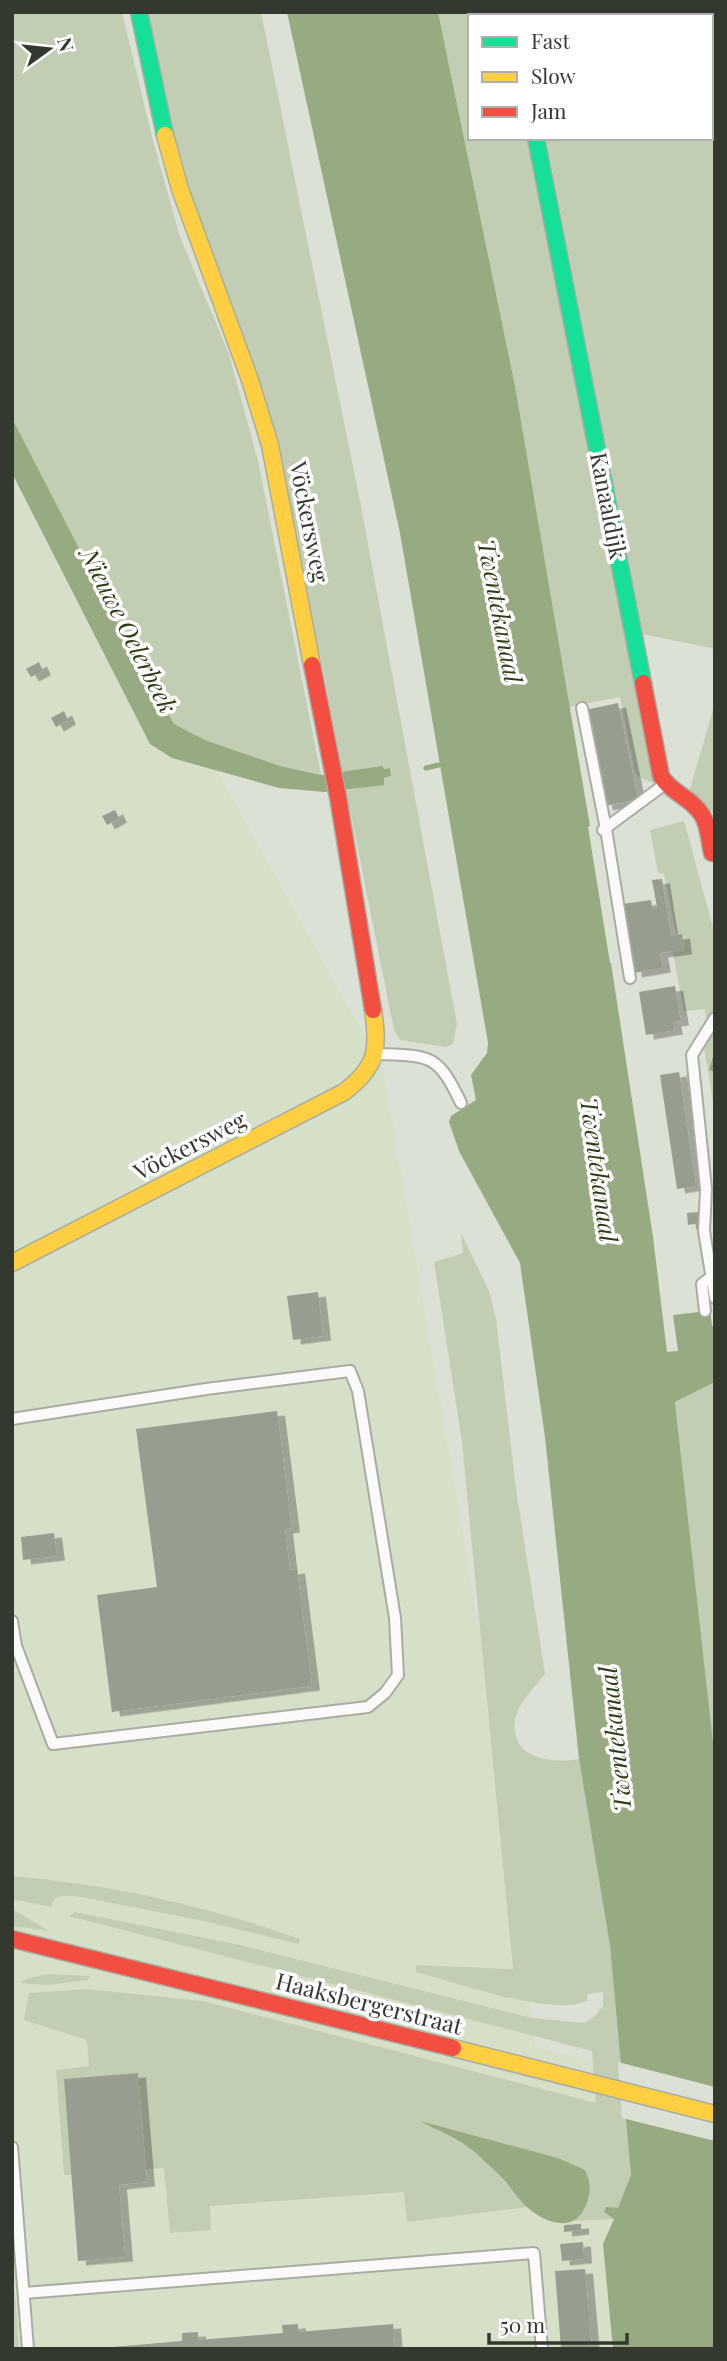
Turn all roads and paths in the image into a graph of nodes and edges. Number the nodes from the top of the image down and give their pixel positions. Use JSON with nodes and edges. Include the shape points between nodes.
{"nodes":[{"id":1,"x":139,"y":12,"type":"edge"},
{"id":2,"x":536,"y":140,"type":"edge"},
{"id":3,"x":582,"y":708,"type":"dead end"},
{"id":4,"x":665,"y":784,"type":"junction"},
{"id":5,"x":603,"y":830,"type":"junction"},
{"id":6,"x":714,"y":853,"type":"edge"},
{"id":7,"x":630,"y":978,"type":"dead end"},
{"id":8,"x":715,"y":1018,"type":"edge"},
{"id":9,"x":376,"y":1054,"type":"junction"},
{"id":10,"x":461,"y":1103,"type":"dead end"},
{"id":11,"x":12,"y":1263,"type":"edge"},
{"id":12,"x":711,"y":1277,"type":"junction"},
{"id":13,"x":715,"y":1298,"type":"edge"},
{"id":14,"x":705,"y":1311,"type":"dead end"},
{"id":15,"x":12,"y":1419,"type":"edge"},
{"id":16,"x":12,"y":1621,"type":"edge"},
{"id":17,"x":12,"y":1939,"type":"edge"},
{"id":18,"x":715,"y":2114,"type":"edge"},
{"id":19,"x":12,"y":2147,"type":"edge"},
{"id":20,"x":24,"y":2293,"type":"junction"},
{"id":21,"x":28,"y":2349,"type":"edge"},
{"id":22,"x":542,"y":2349,"type":"edge"}],
"edges":[{"from":1,"to":9,"type":"street","name":"Vöckersweg","via":[[172,163],[270,445],[338,797],[376,1028]]},
{"from":2,"to":4,"type":"street","name":"Kanaaldijk"},
{"from":3,"to":5,"type":"lane"},
{"from":4,"to":5,"type":"lane"},
{"from":4,"to":6,"type":"street","via":[[702,815]]},
{"from":5,"to":7,"type":"lane"},
{"from":8,"to":12,"type":"lane","via":[[692,1055]]},
{"from":9,"to":10,"type":"lane","via":[[435,1062]]},
{"from":9,"to":11,"type":"street","name":"Vöckersweg","via":[[361,1079],[344,1092]]},
{"from":12,"to":13,"type":"lane"},
{"from":12,"to":14,"type":"lane","via":[[702,1284]]},
{"from":15,"to":16,"type":"lane","via":[[350,1371],[358,1391],[395,1618],[398,1675],[368,1707],[53,1744],[16,1646]]},
{"from":17,"to":18,"type":"street","name":"Haaksbergerstraat"},
{"from":19,"to":20,"type":"lane"},
{"from":20,"to":21,"type":"lane"},
{"from":20,"to":22,"type":"lane","via":[[534,2253]]}]}
